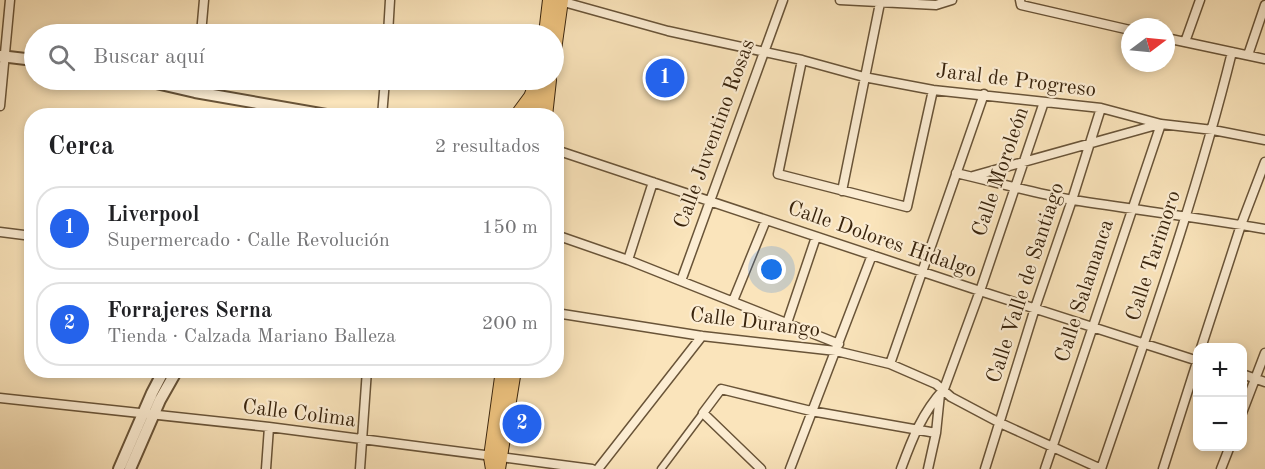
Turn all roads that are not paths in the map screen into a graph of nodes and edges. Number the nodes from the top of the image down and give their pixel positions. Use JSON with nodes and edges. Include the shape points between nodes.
{"nodes":[{"id":1,"x":10,"y":0,"type":"edge"},
{"id":2,"x":204,"y":0,"type":"edge"},
{"id":3,"x":390,"y":0,"type":"edge"},
{"id":4,"x":558,"y":0,"type":"edge"},
{"id":5,"x":783,"y":0,"type":"edge"},
{"id":6,"x":840,"y":0,"type":"edge"},
{"id":7,"x":952,"y":0,"type":"edge"},
{"id":8,"x":1020,"y":0,"type":"edge"},
{"id":9,"x":1200,"y":0,"type":"edge"},
{"id":10,"x":880,"y":3,"type":"junction"},
{"id":11,"x":1265,"y":5,"type":"edge"},
{"id":12,"x":202,"y":24,"type":"edge"},
{"id":13,"x":389,"y":24,"type":"edge"},
{"id":14,"x":550,"y":24,"type":"edge"},
{"id":15,"x":556,"y":24,"type":"edge"},
{"id":16,"x":1121,"y":28,"type":"edge"},
{"id":17,"x":1175,"y":40,"type":"edge"},
{"id":18,"x":1185,"y":42,"type":"junction"},
{"id":19,"x":763,"y":52,"type":"junction"},
{"id":20,"x":1232,"y":52,"type":"junction"},
{"id":21,"x":1248,"y":55,"type":"junction"},
{"id":22,"x":3,"y":56,"type":"edge"},
{"id":23,"x":24,"y":59,"type":"edge"},
{"id":24,"x":1265,"y":59,"type":"edge"},
{"id":25,"x":802,"y":60,"type":"junction"},
{"id":26,"x":864,"y":77,"type":"junction"},
{"id":27,"x":186,"y":90,"type":"edge"},
{"id":28,"x":384,"y":90,"type":"edge"},
{"id":29,"x":534,"y":90,"type":"edge"},
{"id":30,"x":538,"y":90,"type":"edge"},
{"id":31,"x":548,"y":90,"type":"edge"},
{"id":32,"x":933,"y":90,"type":"junction"},
{"id":33,"x":195,"y":92,"type":"joint"},
{"id":34,"x":984,"y":94,"type":"junction"},
{"id":35,"x":1044,"y":102,"type":"junction"},
{"id":36,"x":0,"y":106,"type":"edge"},
{"id":37,"x":286,"y":108,"type":"edge"},
{"id":38,"x":383,"y":108,"type":"edge"},
{"id":39,"x":523,"y":108,"type":"edge"},
{"id":40,"x":535,"y":108,"type":"edge"},
{"id":41,"x":546,"y":108,"type":"edge"},
{"id":42,"x":1101,"y":108,"type":"junction"},
{"id":43,"x":1161,"y":124,"type":"junction"},
{"id":44,"x":1213,"y":130,"type":"junction"},
{"id":45,"x":1265,"y":140,"type":"edge"},
{"id":46,"x":1090,"y":145,"type":"junction"},
{"id":47,"x":564,"y":153,"type":"edge"},
{"id":48,"x":1024,"y":161,"type":"junction"},
{"id":49,"x":1265,"y":162,"type":"edge"},
{"id":50,"x":956,"y":173,"type":"junction"},
{"id":51,"x":972,"y":177,"type":"junction"},
{"id":52,"x":653,"y":182,"type":"junction"},
{"id":53,"x":1014,"y":188,"type":"junction"},
{"id":54,"x":842,"y":190,"type":"junction"},
{"id":55,"x":1072,"y":200,"type":"junction"},
{"id":56,"x":710,"y":201,"type":"junction"},
{"id":57,"x":1131,"y":208,"type":"junction"},
{"id":58,"x":1187,"y":216,"type":"junction"},
{"id":59,"x":766,"y":220,"type":"junction"},
{"id":60,"x":1241,"y":225,"type":"junction"},
{"id":61,"x":1265,"y":230,"type":"edge"},
{"id":62,"x":0,"y":232,"type":"edge"},
{"id":63,"x":24,"y":235,"type":"edge"},
{"id":64,"x":816,"y":237,"type":"junction"},
{"id":65,"x":564,"y":238,"type":"edge"},
{"id":66,"x":872,"y":255,"type":"junction"},
{"id":67,"x":628,"y":260,"type":"junction"},
{"id":68,"x":922,"y":272,"type":"junction"},
{"id":69,"x":681,"y":281,"type":"junction"},
{"id":70,"x":980,"y":291,"type":"junction"},
{"id":71,"x":733,"y":302,"type":"junction"},
{"id":72,"x":1035,"y":308,"type":"junction"},
{"id":73,"x":564,"y":315,"type":"edge"},
{"id":74,"x":787,"y":323,"type":"junction"},
{"id":75,"x":1092,"y":326,"type":"junction"},
{"id":76,"x":702,"y":336,"type":"junction"},
{"id":77,"x":1144,"y":342,"type":"junction"},
{"id":78,"x":1203,"y":343,"type":"edge"},
{"id":79,"x":837,"y":347,"type":"junction"},
{"id":80,"x":1265,"y":353,"type":"edge"},
{"id":81,"x":1193,"y":359,"type":"edge"},
{"id":82,"x":890,"y":364,"type":"junction"},
{"id":83,"x":1193,"y":373,"type":"edge"},
{"id":84,"x":1247,"y":375,"type":"edge"},
{"id":85,"x":161,"y":378,"type":"edge"},
{"id":86,"x":172,"y":378,"type":"edge"},
{"id":87,"x":366,"y":378,"type":"edge"},
{"id":88,"x":502,"y":378,"type":"edge"},
{"id":89,"x":512,"y":378,"type":"edge"},
{"id":90,"x":1256,"y":378,"type":"junction"},
{"id":91,"x":1265,"y":381,"type":"edge"},
{"id":92,"x":942,"y":391,"type":"junction"},
{"id":93,"x":0,"y":398,"type":"edge"},
{"id":94,"x":1247,"y":400,"type":"edge"},
{"id":95,"x":811,"y":411,"type":"junction"},
{"id":96,"x":703,"y":412,"type":"junction"},
{"id":97,"x":148,"y":414,"type":"junction"},
{"id":98,"x":1000,"y":423,"type":"junction"},
{"id":99,"x":269,"y":427,"type":"junction"},
{"id":100,"x":915,"y":430,"type":"junction"},
{"id":101,"x":936,"y":433,"type":"junction"},
{"id":102,"x":362,"y":440,"type":"junction"},
{"id":103,"x":1052,"y":446,"type":"junction"},
{"id":104,"x":1228,"y":451,"type":"edge"},
{"id":105,"x":496,"y":463,"type":"edge"},
{"id":106,"x":119,"y":469,"type":"edge"},
{"id":107,"x":130,"y":469,"type":"edge"},
{"id":108,"x":266,"y":469,"type":"edge"},
{"id":109,"x":360,"y":469,"type":"edge"},
{"id":110,"x":592,"y":469,"type":"edge"},
{"id":111,"x":598,"y":469,"type":"edge"},
{"id":112,"x":661,"y":469,"type":"edge"},
{"id":113,"x":761,"y":469,"type":"edge"},
{"id":114,"x":790,"y":469,"type":"edge"},
{"id":115,"x":901,"y":469,"type":"edge"},
{"id":116,"x":928,"y":469,"type":"edge"},
{"id":117,"x":985,"y":469,"type":"edge"},
{"id":118,"x":1044,"y":469,"type":"edge"},
{"id":119,"x":1101,"y":469,"type":"edge"},
{"id":120,"x":1163,"y":469,"type":"edge"},
{"id":121,"x":1221,"y":469,"type":"edge"}],
"edges":[{"from":1,"to":22,"type":"street"},
{"from":2,"to":12,"type":"street"},
{"from":3,"to":13,"type":"street"},
{"from":4,"to":14,"type":"main road"},
{"from":4,"to":15,"type":"main road"},
{"from":4,"to":19,"type":"street","name":"Jaral de Progreso","via":[[668,31]]},
{"from":5,"to":19,"type":"street","name":"Calle Juventino Rosas"},
{"from":6,"to":10,"type":"street"},
{"from":7,"to":10,"type":"street","via":[[936,5]]},
{"from":8,"to":16,"type":"street","via":[[1021,5]]},
{"from":9,"to":18,"type":"street"},
{"from":10,"to":26,"type":"street"},
{"from":11,"to":21,"type":"street"},
{"from":17,"to":18,"type":"street"},
{"from":18,"to":20,"type":"street"},
{"from":19,"to":25,"type":"street","name":"Jaral de Progreso"},
{"from":19,"to":56,"type":"street","name":"Calle Juventino Rosas"},
{"from":20,"to":21,"type":"street"},
{"from":20,"to":44,"type":"street","name":"Calle Tarimoro"},
{"from":21,"to":24,"type":"street"},
{"from":22,"to":23,"type":"street"},
{"from":22,"to":36,"type":"street"},
{"from":25,"to":26,"type":"street","name":"Jaral de Progreso"},
{"from":25,"to":54,"type":"street","via":[[778,174]]},
{"from":26,"to":32,"type":"street","name":"Jaral de Progreso"},
{"from":26,"to":54,"type":"street"},
{"from":27,"to":33,"type":"street"},
{"from":28,"to":38,"type":"street"},
{"from":29,"to":39,"type":"main road"},
{"from":30,"to":40,"type":"main road"},
{"from":31,"to":41,"type":"main road"},
{"from":32,"to":34,"type":"street","name":"Jaral de Progreso"},
{"from":32,"to":54,"type":"street","via":[[907,207]]},
{"from":33,"to":37,"type":"street"},
{"from":34,"to":35,"type":"street","name":"Jaral de Progreso"},
{"from":34,"to":50,"type":"street"},
{"from":35,"to":42,"type":"street","name":"Jaral de Progreso"},
{"from":35,"to":48,"type":"street","name":"Calle Moroleón"},
{"from":42,"to":43,"type":"street","name":"Jaral de Progreso"},
{"from":42,"to":46,"type":"street","name":"Calle Valle de Santiago"},
{"from":43,"to":44,"type":"street","name":"Jaral de Progreso"},
{"from":43,"to":46,"type":"street"},
{"from":43,"to":57,"type":"street","name":"Calle Salamanca"},
{"from":44,"to":45,"type":"street","name":"Jaral de Progreso"},
{"from":44,"to":58,"type":"street","name":"Calle Tarimoro"},
{"from":46,"to":48,"type":"street"},
{"from":46,"to":55,"type":"street","name":"Calle Valle de Santiago"},
{"from":47,"to":52,"type":"street","name":"Calle Dolores Hidalgo"},
{"from":48,"to":51,"type":"street"},
{"from":48,"to":53,"type":"street","name":"Calle Moroleón"},
{"from":49,"to":60,"type":"street"},
{"from":50,"to":51,"type":"street"},
{"from":50,"to":68,"type":"street"},
{"from":51,"to":53,"type":"street"},
{"from":52,"to":56,"type":"street","name":"Calle Dolores Hidalgo"},
{"from":52,"to":67,"type":"street"},
{"from":53,"to":55,"type":"street"},
{"from":53,"to":70,"type":"street","name":"Calle Moroleón"},
{"from":55,"to":57,"type":"street"},
{"from":55,"to":72,"type":"street","name":"Calle Valle de Santiago"},
{"from":56,"to":59,"type":"street","name":"Calle Dolores Hidalgo"},
{"from":56,"to":69,"type":"street","name":"Calle Juventino Rosas"},
{"from":57,"to":58,"type":"street"},
{"from":57,"to":75,"type":"street","name":"Calle Salamanca"},
{"from":58,"to":60,"type":"street"},
{"from":58,"to":77,"type":"street","name":"Calle Tarimoro"},
{"from":59,"to":64,"type":"street","name":"Calle Dolores Hidalgo"},
{"from":59,"to":71,"type":"street"},
{"from":60,"to":61,"type":"street"},
{"from":60,"to":78,"type":"street"},
{"from":62,"to":63,"type":"street"},
{"from":64,"to":66,"type":"street","name":"Calle Dolores Hidalgo"},
{"from":64,"to":74,"type":"street"},
{"from":65,"to":67,"type":"street"},
{"from":66,"to":68,"type":"street","name":"Calle Dolores Hidalgo"},
{"from":66,"to":79,"type":"street"},
{"from":67,"to":69,"type":"street"},
{"from":68,"to":70,"type":"street","name":"Calle Dolores Hidalgo"},
{"from":68,"to":82,"type":"street"},
{"from":69,"to":71,"type":"street"},
{"from":70,"to":72,"type":"street","name":"Calle Dolores Hidalgo"},
{"from":70,"to":92,"type":"street","name":"Calle Moroleón"},
{"from":71,"to":74,"type":"street"},
{"from":72,"to":75,"type":"street","name":"Calle Dolores Hidalgo"},
{"from":72,"to":98,"type":"street","name":"Calle Valle de Santiago"},
{"from":73,"to":76,"type":"street","name":"Calle Durango"},
{"from":74,"to":79,"type":"street"},
{"from":75,"to":77,"type":"street","name":"Calle Dolores Hidalgo"},
{"from":75,"to":103,"type":"street","name":"Calle Salamanca"},
{"from":76,"to":79,"type":"street","name":"Calle Durango"},
{"from":76,"to":111,"type":"street"},
{"from":77,"to":81,"type":"street","name":"Calle Dolores Hidalgo"},
{"from":77,"to":119,"type":"street","name":"Calle Tarimoro"},
{"from":79,"to":82,"type":"street","name":"Calle Durango"},
{"from":79,"to":95,"type":"street"},
{"from":80,"to":90,"type":"street"},
{"from":82,"to":92,"type":"street","name":"Calle Durango","via":[[936,384]]},
{"from":83,"to":120,"type":"street"},
{"from":84,"to":90,"type":"street"},
{"from":85,"to":97,"type":"street"},
{"from":86,"to":97,"type":"street"},
{"from":87,"to":102,"type":"street"},
{"from":88,"to":105,"type":"main road"},
{"from":89,"to":105,"type":"main road"},
{"from":90,"to":91,"type":"street"},
{"from":90,"to":94,"type":"street"},
{"from":92,"to":98,"type":"street","name":"Calle Durango"},
{"from":92,"to":100,"type":"street"},
{"from":92,"to":101,"type":"street"},
{"from":93,"to":97,"type":"street","name":"Calle Colima"},
{"from":95,"to":96,"type":"street","via":[[721,388]]},
{"from":95,"to":100,"type":"street"},
{"from":95,"to":114,"type":"street"},
{"from":96,"to":112,"type":"street"},
{"from":96,"to":113,"type":"street"},
{"from":97,"to":99,"type":"street","name":"Calle Colima"},
{"from":97,"to":106,"type":"street"},
{"from":97,"to":107,"type":"street"},
{"from":98,"to":103,"type":"street","name":"Calle Durango"},
{"from":98,"to":117,"type":"street","name":"Calle Valle de Santiago"},
{"from":99,"to":102,"type":"street","name":"Calle Colima"},
{"from":99,"to":108,"type":"street"},
{"from":100,"to":101,"type":"street"},
{"from":100,"to":115,"type":"street"},
{"from":101,"to":116,"type":"street"},
{"from":102,"to":105,"type":"street","name":"Calle Colima"},
{"from":102,"to":109,"type":"street"},
{"from":103,"to":118,"type":"street","name":"Calle Salamanca"},
{"from":103,"to":119,"type":"street","name":"Calle Durango"},
{"from":104,"to":121,"type":"street"},
{"from":105,"to":110,"type":"street","name":"Calle Colima"}]}
